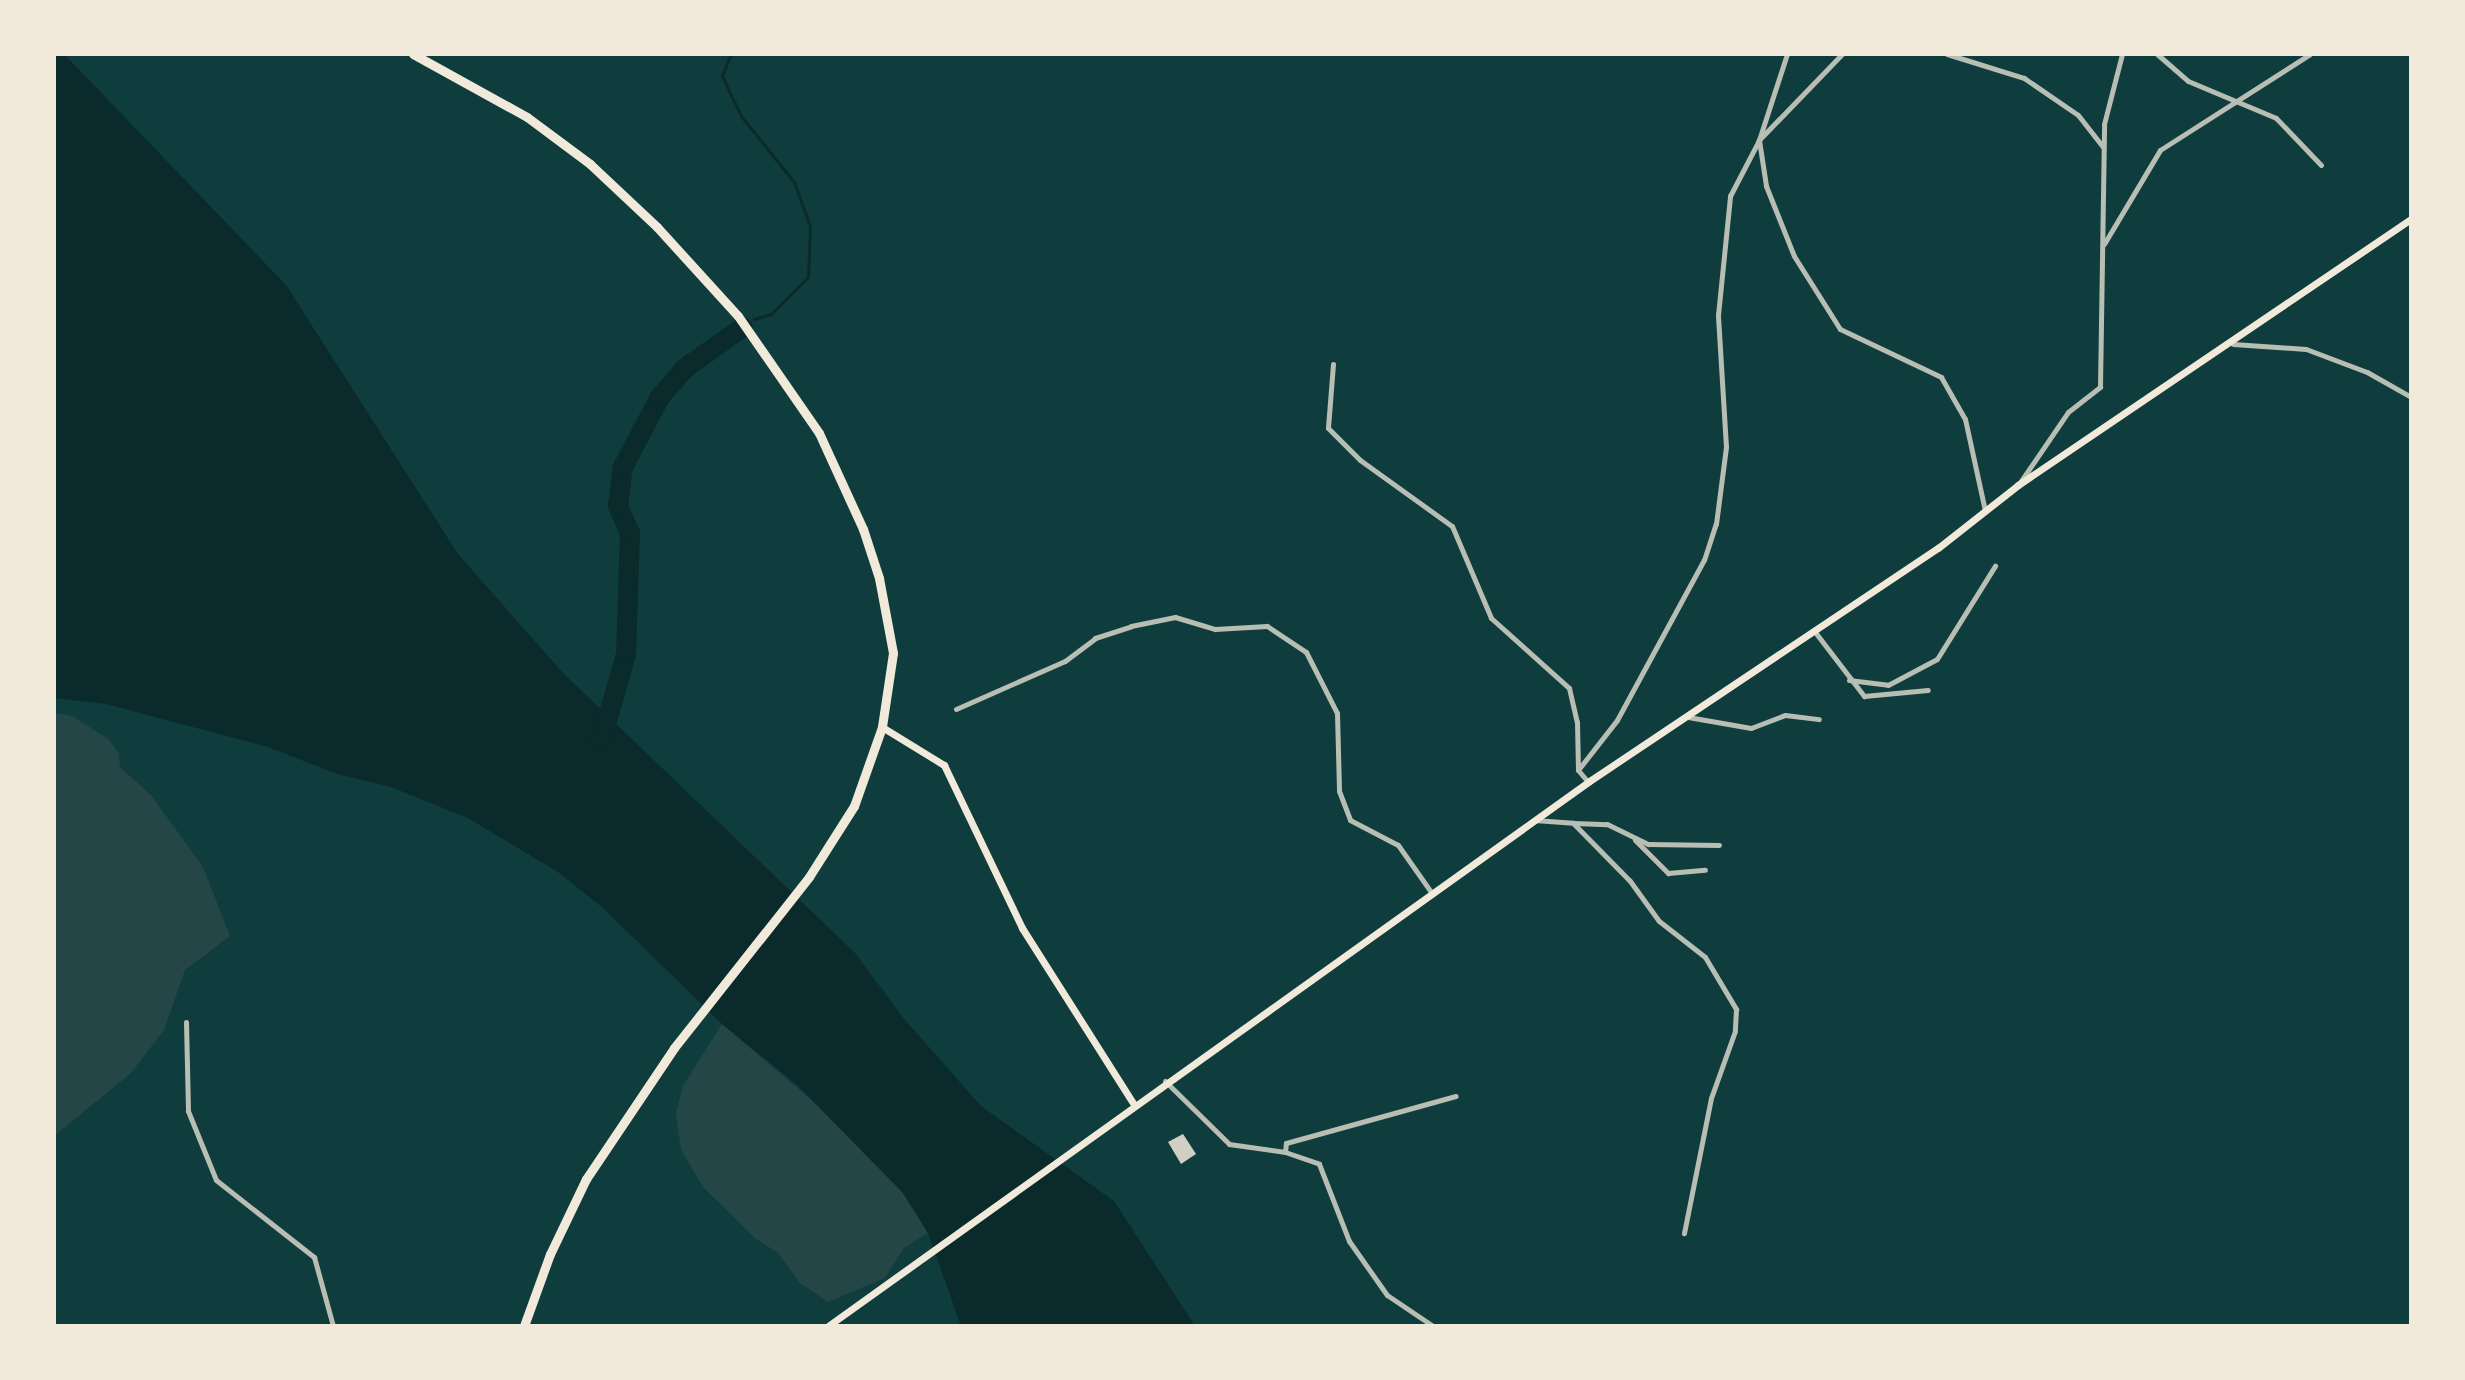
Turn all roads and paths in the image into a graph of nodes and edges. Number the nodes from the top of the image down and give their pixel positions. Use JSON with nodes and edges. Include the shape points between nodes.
{"nodes":[{"id":1,"x":413,"y":54,"type":"edge"},
{"id":2,"x":1787,"y":54,"type":"edge"},
{"id":3,"x":1842,"y":54,"type":"edge"},
{"id":4,"x":1947,"y":54,"type":"edge"},
{"id":5,"x":2122,"y":54,"type":"edge"},
{"id":6,"x":2157,"y":54,"type":"edge"},
{"id":7,"x":2310,"y":54,"type":"edge"},
{"id":8,"x":2231,"y":101,"type":"junction"},
{"id":9,"x":1759,"y":140,"type":"junction"},
{"id":10,"x":2104,"y":149,"type":"junction"},
{"id":11,"x":2321,"y":165,"type":"dead end"},
{"id":12,"x":2411,"y":219,"type":"edge"},
{"id":13,"x":2104,"y":245,"type":"junction"},
{"id":14,"x":2233,"y":344,"type":"junction"},
{"id":15,"x":1333,"y":364,"type":"dead end"},
{"id":16,"x":2411,"y":397,"type":"edge"},
{"id":17,"x":2018,"y":485,"type":"junction"},
{"id":18,"x":1985,"y":511,"type":"junction"},
{"id":19,"x":1995,"y":566,"type":"dead end"},
{"id":20,"x":1815,"y":632,"type":"junction"},
{"id":21,"x":1849,"y":680,"type":"junction"},
{"id":22,"x":1928,"y":690,"type":"dead end"},
{"id":23,"x":956,"y":709,"type":"dead end"},
{"id":24,"x":1688,"y":717,"type":"junction"},
{"id":25,"x":1819,"y":719,"type":"dead end"},
{"id":26,"x":882,"y":727,"type":"junction"},
{"id":27,"x":1578,"y":770,"type":"junction"},
{"id":28,"x":1588,"y":782,"type":"junction"},
{"id":29,"x":1533,"y":820,"type":"junction"},
{"id":30,"x":1573,"y":823,"type":"junction"},
{"id":31,"x":1634,"y":839,"type":"junction"},
{"id":32,"x":1719,"y":845,"type":"dead end"},
{"id":33,"x":1705,"y":870,"type":"dead end"},
{"id":34,"x":1431,"y":892,"type":"junction"},
{"id":35,"x":186,"y":1022,"type":"dead end"},
{"id":36,"x":1165,"y":1081,"type":"junction"},
{"id":37,"x":1456,"y":1096,"type":"dead end"},
{"id":38,"x":1133,"y":1103,"type":"junction"},
{"id":39,"x":1285,"y":1152,"type":"junction"},
{"id":40,"x":1684,"y":1233,"type":"dead end"},
{"id":41,"x":333,"y":1326,"type":"edge"},
{"id":42,"x":524,"y":1326,"type":"edge"},
{"id":43,"x":828,"y":1326,"type":"edge"},
{"id":44,"x":1433,"y":1326,"type":"edge"}],
"edges":[{"from":1,"to":26,"type":"highway","via":[[527,117],[590,164],[657,227],[738,316],[825,447],[863,529],[893,653]]},
{"from":2,"to":9,"type":"street"},
{"from":3,"to":9,"type":"street"},
{"from":4,"to":10,"type":"street","via":[[2024,78],[2078,115]]},
{"from":5,"to":10,"type":"street","via":[[2104,124]]},
{"from":6,"to":8,"type":"street","via":[[2188,81]]},
{"from":7,"to":8,"type":"street"},
{"from":8,"to":11,"type":"street","via":[[2276,118]]},
{"from":8,"to":13,"type":"street","via":[[2160,150]]},
{"from":9,"to":18,"type":"street","via":[[1766,186],[1794,256],[1840,329],[1924,366],[1953,395],[1972,444]]},
{"from":9,"to":27,"type":"street","via":[[1730,196],[1724,248],[1718,315],[1726,447],[1716,524],[1704,560],[1617,720]]},
{"from":10,"to":13,"type":"street"},
{"from":12,"to":14,"type":"main road"},
{"from":13,"to":17,"type":"street","via":[[2100,387],[2068,412]]},
{"from":14,"to":16,"type":"street","via":[[2306,349],[2367,372]]},
{"from":14,"to":17,"type":"main road"},
{"from":15,"to":27,"type":"street","via":[[1328,428],[1360,460],[1452,526],[1491,618],[1569,688],[1577,722]]},
{"from":17,"to":18,"type":"main road"},
{"from":18,"to":20,"type":"main road"},
{"from":19,"to":21,"type":"street","via":[[1937,659],[1888,685]]},
{"from":20,"to":21,"type":"street"},
{"from":20,"to":24,"type":"main road"},
{"from":21,"to":22,"type":"street","via":[[1856,691],[1873,698]]},
{"from":23,"to":34,"type":"street","via":[[1065,661],[1095,638],[1131,626],[1175,617],[1215,629],[1267,626],[1306,652],[1330,696],[1337,713],[1339,791],[1350,820],[1398,845]]},
{"from":24,"to":25,"type":"street","via":[[1751,728],[1785,715]]},
{"from":24,"to":28,"type":"main road"},
{"from":26,"to":38,"type":"main road","via":[[944,765],[1022,928]]},
{"from":26,"to":42,"type":"highway","via":[[854,806],[809,877],[674,1048],[586,1179],[550,1254]]},
{"from":27,"to":28,"type":"street"},
{"from":28,"to":29,"type":"main road"},
{"from":29,"to":30,"type":"street"},
{"from":29,"to":34,"type":"main road"},
{"from":30,"to":31,"type":"street","via":[[1607,824]]},
{"from":30,"to":40,"type":"street","via":[[1630,881],[1659,921],[1705,957],[1736,1009],[1735,1031],[1711,1098]]},
{"from":31,"to":32,"type":"street","via":[[1675,848]]},
{"from":31,"to":33,"type":"street","via":[[1668,873]]},
{"from":34,"to":36,"type":"main road"},
{"from":35,"to":41,"type":"street","via":[[188,1111],[216,1180],[314,1257]]},
{"from":36,"to":38,"type":"main road"},
{"from":36,"to":39,"type":"street","via":[[1229,1144]]},
{"from":37,"to":39,"type":"street","via":[[1286,1143]]},
{"from":38,"to":43,"type":"main road"},
{"from":39,"to":44,"type":"street","via":[[1319,1164],[1349,1241],[1387,1295]]}]}
